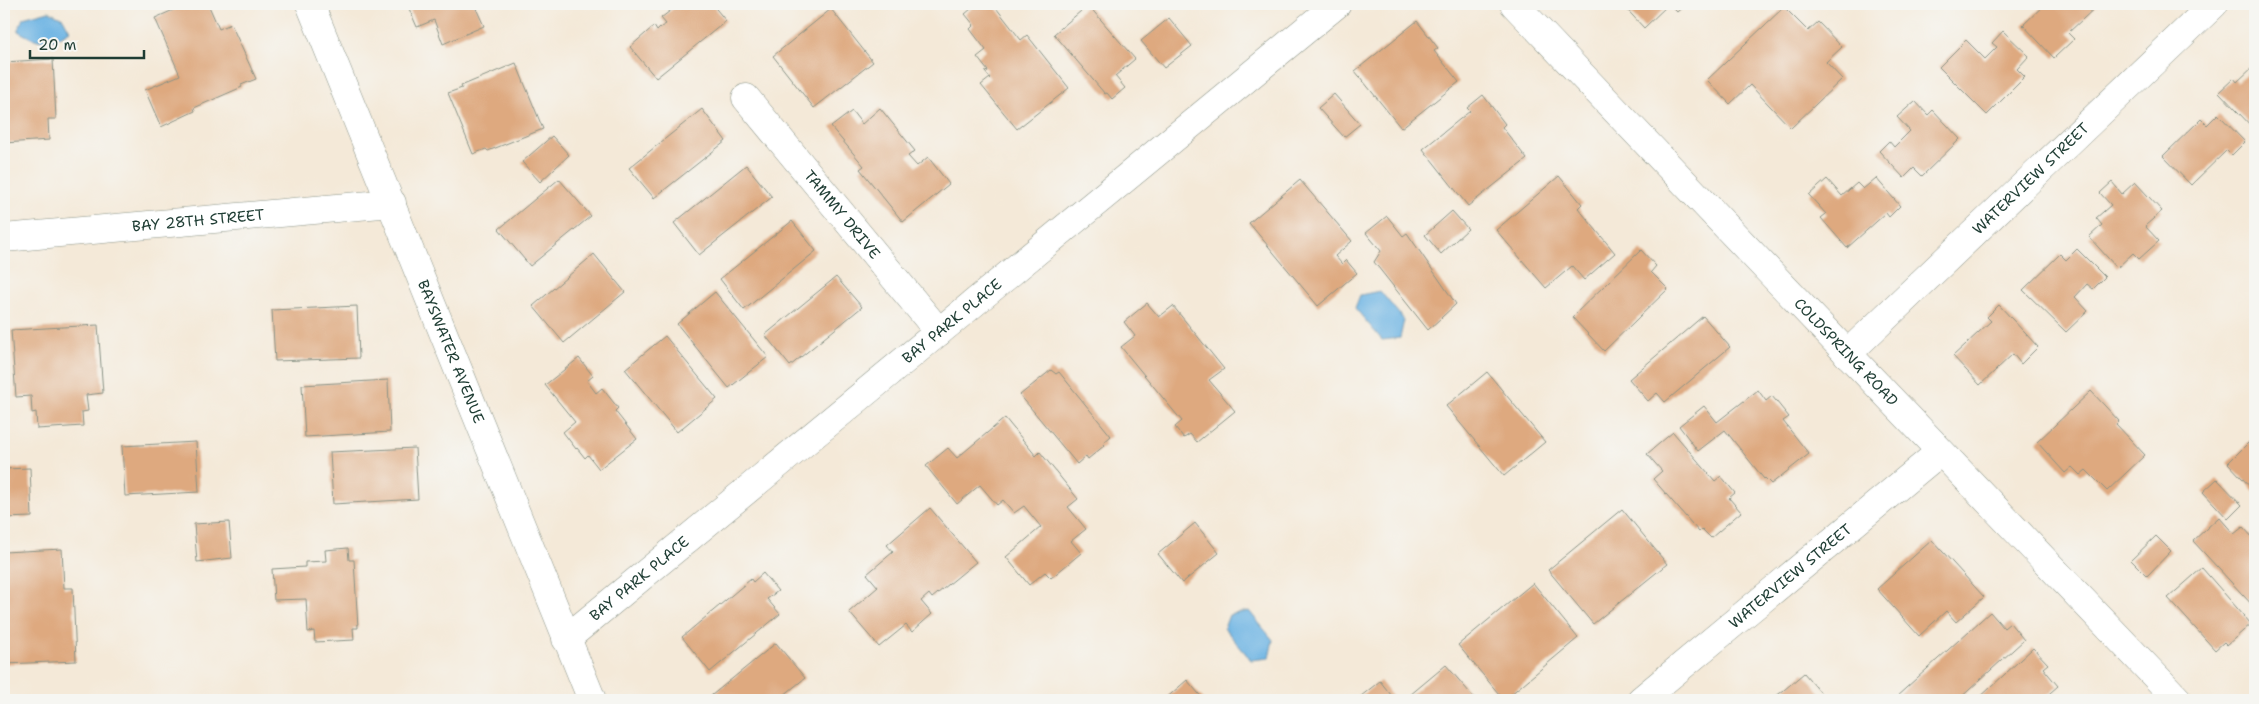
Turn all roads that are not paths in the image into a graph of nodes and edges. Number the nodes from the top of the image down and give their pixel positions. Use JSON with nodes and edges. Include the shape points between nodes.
{"nodes":[{"id":1,"x":310,"y":4,"type":"edge"},
{"id":2,"x":1336,"y":4,"type":"edge"},
{"id":3,"x":1514,"y":4,"type":"edge"},
{"id":4,"x":2214,"y":4,"type":"edge"},
{"id":5,"x":746,"y":98,"type":"dead end"},
{"id":6,"x":392,"y":203,"type":"junction"},
{"id":7,"x":4,"y":238,"type":"edge"},
{"id":8,"x":939,"y":332,"type":"junction"},
{"id":9,"x":1847,"y":354,"type":"junction"},
{"id":10,"x":1940,"y":452,"type":"junction"},
{"id":11,"x":566,"y":639,"type":"junction"},
{"id":12,"x":592,"y":700,"type":"edge"},
{"id":13,"x":1641,"y":700,"type":"edge"},
{"id":14,"x":2178,"y":700,"type":"edge"}],
"edges":[{"from":1,"to":6,"type":"street","name":"BAYSWATER AVENUE"},
{"from":2,"to":8,"type":"street","name":"BAY PARK PLACE"},
{"from":3,"to":9,"type":"street","name":"COLDSPRING ROAD"},
{"from":4,"to":9,"type":"street","name":"WATERVIEW STREET"},
{"from":5,"to":8,"type":"street","name":"TAMMY DRIVE"},
{"from":6,"to":7,"type":"street","name":"BAY 28TH STREET"},
{"from":6,"to":11,"type":"street","name":"BAYSWATER AVENUE"},
{"from":8,"to":11,"type":"street","name":"BAY PARK PLACE"},
{"from":9,"to":10,"type":"street","name":"COLDSPRING ROAD"},
{"from":10,"to":13,"type":"street","name":"WATERVIEW STREET"},
{"from":10,"to":14,"type":"street","name":"COLDSPRING ROAD"},
{"from":11,"to":12,"type":"street","name":"BAYSWATER AVENUE"}]}
